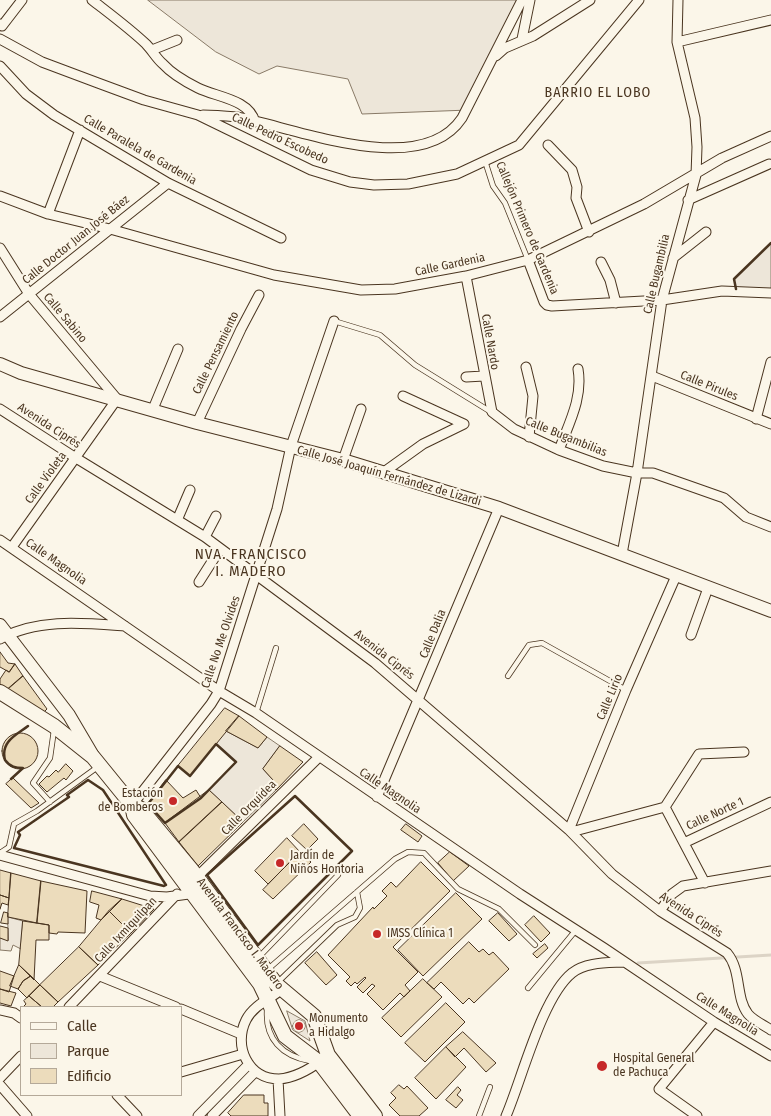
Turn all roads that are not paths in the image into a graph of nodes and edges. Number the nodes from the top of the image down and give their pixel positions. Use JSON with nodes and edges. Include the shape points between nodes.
{"nodes":[{"id":1,"x":22,"y":0,"type":"edge"},
{"id":2,"x":92,"y":0,"type":"edge"},
{"id":3,"x":522,"y":0,"type":"edge"},
{"id":4,"x":530,"y":0,"type":"edge"},
{"id":5,"x":590,"y":0,"type":"edge"},
{"id":6,"x":639,"y":0,"type":"edge"},
{"id":7,"x":678,"y":0,"type":"edge"},
{"id":8,"x":771,"y":20,"type":"edge"},
{"id":9,"x":1,"y":25,"type":"edge"},
{"id":10,"x":522,"y":39,"type":"junction"},
{"id":11,"x":177,"y":40,"type":"dead end"},
{"id":12,"x":2,"y":41,"type":"edge"},
{"id":13,"x":677,"y":42,"type":"junction"},
{"id":14,"x":152,"y":50,"type":"junction"},
{"id":15,"x":493,"y":59,"type":"junction"},
{"id":16,"x":0,"y":66,"type":"edge"},
{"id":17,"x":198,"y":115,"type":"junction"},
{"id":18,"x":255,"y":122,"type":"junction"},
{"id":19,"x":80,"y":130,"type":"junction"},
{"id":20,"x":771,"y":136,"type":"edge"},
{"id":21,"x":548,"y":145,"type":"dead end"},
{"id":22,"x":484,"y":161,"type":"junction"},
{"id":23,"x":769,"y":164,"type":"dead end"},
{"id":24,"x":696,"y":175,"type":"junction"},
{"id":25,"x":168,"y":183,"type":"junction"},
{"id":26,"x":0,"y":196,"type":"edge"},
{"id":27,"x":688,"y":200,"type":"junction"},
{"id":28,"x":48,"y":214,"type":"junction"},
{"id":29,"x":110,"y":229,"type":"junction"},
{"id":30,"x":589,"y":232,"type":"junction"},
{"id":31,"x":706,"y":232,"type":"dead end"},
{"id":32,"x":281,"y":238,"type":"dead end"},
{"id":33,"x":0,"y":248,"type":"edge"},
{"id":34,"x":672,"y":258,"type":"junction"},
{"id":35,"x":528,"y":260,"type":"junction"},
{"id":36,"x":601,"y":262,"type":"dead end"},
{"id":37,"x":466,"y":276,"type":"junction"},
{"id":38,"x":771,"y":293,"type":"edge"},
{"id":39,"x":28,"y":294,"type":"junction"},
{"id":40,"x":259,"y":295,"type":"dead end"},
{"id":41,"x":662,"y":300,"type":"junction"},
{"id":42,"x":616,"y":303,"type":"junction"},
{"id":43,"x":0,"y":316,"type":"edge"},
{"id":44,"x":334,"y":321,"type":"joint"},
{"id":45,"x":178,"y":349,"type":"dead end"},
{"id":46,"x":771,"y":362,"type":"edge"},
{"id":47,"x":0,"y":364,"type":"edge"},
{"id":48,"x":526,"y":367,"type":"dead end"},
{"id":49,"x":578,"y":369,"type":"dead end"},
{"id":50,"x":466,"y":376,"type":"dead end"},
{"id":51,"x":484,"y":376,"type":"junction"},
{"id":52,"x":652,"y":376,"type":"junction"},
{"id":53,"x":403,"y":396,"type":"dead end"},
{"id":54,"x":118,"y":399,"type":"junction"},
{"id":55,"x":0,"y":408,"type":"edge"},
{"id":56,"x":153,"y":409,"type":"junction"},
{"id":57,"x":361,"y":409,"type":"dead end"},
{"id":58,"x":492,"y":412,"type":"junction"},
{"id":59,"x":756,"y":419,"type":"junction"},
{"id":60,"x":197,"y":423,"type":"junction"},
{"id":61,"x":771,"y":424,"type":"edge"},
{"id":62,"x":529,"y":437,"type":"junction"},
{"id":63,"x":291,"y":446,"type":"junction"},
{"id":64,"x":559,"y":450,"type":"junction"},
{"id":65,"x":76,"y":458,"type":"junction"},
{"id":66,"x":343,"y":460,"type":"junction"},
{"id":67,"x":384,"y":472,"type":"junction"},
{"id":68,"x":637,"y":473,"type":"junction"},
{"id":69,"x":190,"y":490,"type":"dead end"},
{"id":70,"x":499,"y":508,"type":"junction"},
{"id":71,"x":216,"y":516,"type":"dead end"},
{"id":72,"x":178,"y":518,"type":"junction"},
{"id":73,"x":771,"y":527,"type":"edge"},
{"id":74,"x":205,"y":537,"type":"junction"},
{"id":75,"x":0,"y":540,"type":"edge"},
{"id":76,"x":12,"y":547,"type":"junction"},
{"id":77,"x":220,"y":548,"type":"junction"},
{"id":78,"x":622,"y":554,"type":"junction"},
{"id":79,"x":256,"y":575,"type":"junction"},
{"id":80,"x":676,"y":576,"type":"junction"},
{"id":81,"x":199,"y":582,"type":"dead end"},
{"id":82,"x":708,"y":588,"type":"junction"},
{"id":83,"x":771,"y":611,"type":"edge"},
{"id":84,"x":126,"y":626,"type":"junction"},
{"id":85,"x":3,"y":633,"type":"edge"},
{"id":86,"x":691,"y":635,"type":"dead end"},
{"id":87,"x":276,"y":648,"type":"dead end"},
{"id":88,"x":508,"y":676,"type":"dead end"},
{"id":89,"x":626,"y":690,"type":"junction"},
{"id":90,"x":219,"y":691,"type":"junction"},
{"id":91,"x":2,"y":696,"type":"edge"},
{"id":92,"x":420,"y":699,"type":"junction"},
{"id":93,"x":256,"y":713,"type":"junction"},
{"id":94,"x":54,"y":726,"type":"junction"},
{"id":95,"x":744,"y":752,"type":"dead end"},
{"id":96,"x":319,"y":757,"type":"junction"},
{"id":97,"x":96,"y":761,"type":"junction"},
{"id":98,"x":377,"y":797,"type":"junction"},
{"id":99,"x":50,"y":802,"type":"junction"},
{"id":100,"x":771,"y":802,"type":"edge"},
{"id":101,"x":132,"y":805,"type":"junction"},
{"id":102,"x":665,"y":807,"type":"junction"},
{"id":103,"x":570,"y":831,"type":"junction"},
{"id":104,"x":686,"y":842,"type":"junction"},
{"id":105,"x":0,"y":854,"type":"edge"},
{"id":106,"x":771,"y":871,"type":"edge"},
{"id":107,"x":189,"y":874,"type":"junction"},
{"id":108,"x":338,"y":875,"type":"dead end"},
{"id":109,"x":705,"y":883,"type":"junction"},
{"id":110,"x":357,"y":892,"type":"junction"},
{"id":111,"x":192,"y":893,"type":"junction"},
{"id":112,"x":177,"y":894,"type":"junction"},
{"id":113,"x":211,"y":896,"type":"junction"},
{"id":114,"x":660,"y":911,"type":"junction"},
{"id":115,"x":328,"y":918,"type":"junction"},
{"id":116,"x":337,"y":925,"type":"junction"},
{"id":117,"x":576,"y":930,"type":"junction"},
{"id":118,"x":535,"y":945,"type":"dead end"},
{"id":119,"x":624,"y":962,"type":"junction"},
{"id":120,"x":253,"y":963,"type":"junction"},
{"id":121,"x":266,"y":971,"type":"junction"},
{"id":122,"x":100,"y":976,"type":"junction"},
{"id":123,"x":278,"y":987,"type":"junction"},
{"id":124,"x":528,"y":988,"type":"dead end"},
{"id":125,"x":269,"y":999,"type":"junction"},
{"id":126,"x":70,"y":1006,"type":"edge"},
{"id":127,"x":174,"y":1006,"type":"edge"},
{"id":128,"x":0,"y":1010,"type":"edge"},
{"id":129,"x":182,"y":1010,"type":"edge"},
{"id":130,"x":20,"y":1017,"type":"edge"},
{"id":131,"x":714,"y":1022,"type":"junction"},
{"id":132,"x":771,"y":1030,"type":"edge"},
{"id":133,"x":241,"y":1034,"type":"junction"},
{"id":134,"x":243,"y":1054,"type":"junction"},
{"id":135,"x":771,"y":1056,"type":"edge"},
{"id":136,"x":20,"y":1057,"type":"edge"},
{"id":137,"x":323,"y":1059,"type":"junction"},
{"id":138,"x":248,"y":1064,"type":"junction"},
{"id":139,"x":182,"y":1072,"type":"edge"},
{"id":140,"x":256,"y":1072,"type":"junction"},
{"id":141,"x":0,"y":1078,"type":"edge"},
{"id":142,"x":278,"y":1079,"type":"junction"},
{"id":143,"x":0,"y":1085,"type":"edge"},
{"id":144,"x":490,"y":1087,"type":"dead end"},
{"id":145,"x":118,"y":1096,"type":"edge"},
{"id":146,"x":27,"y":1116,"type":"edge"},
{"id":147,"x":137,"y":1116,"type":"edge"},
{"id":148,"x":198,"y":1116,"type":"edge"},
{"id":149,"x":212,"y":1116,"type":"edge"},
{"id":150,"x":280,"y":1116,"type":"edge"},
{"id":151,"x":360,"y":1116,"type":"edge"},
{"id":152,"x":375,"y":1116,"type":"edge"},
{"id":153,"x":479,"y":1116,"type":"edge"},
{"id":154,"x":506,"y":1116,"type":"edge"},
{"id":155,"x":697,"y":1116,"type":"edge"}],
"edges":[{"from":1,"to":9,"type":"street"},
{"from":2,"to":14,"type":"street"},
{"from":3,"to":15,"type":"street"},
{"from":4,"to":10,"type":"street"},
{"from":5,"to":10,"type":"street","via":[[533,36]]},
{"from":6,"to":22,"type":"street","name":"Calle Pedro Escobedo","via":[[527,137],[519,145]]},
{"from":7,"to":13,"type":"street","name":"Calle Bugambilia"},
{"from":8,"to":13,"type":"street"},
{"from":10,"to":15,"type":"street"},
{"from":11,"to":14,"type":"street"},
{"from":12,"to":17,"type":"street","name":"Calle Pedro Escobedo","via":[[42,62]]},
{"from":13,"to":24,"type":"street","name":"Calle Bugambilia","via":[[695,118]]},
{"from":14,"to":18,"type":"street","via":[[162,64],[180,77],[247,108]]},
{"from":15,"to":18,"type":"street","via":[[454,129],[440,139],[424,144],[362,146]]},
{"from":16,"to":19,"type":"street","name":"Calle Paralela de Gardenia","via":[[26,94]]},
{"from":17,"to":18,"type":"street"},
{"from":17,"to":22,"type":"street","name":"Calle Pedro Escobedo","via":[[311,170],[350,182],[408,184],[457,174]]},
{"from":19,"to":25,"type":"street","name":"Calle Paralela de Gardenia"},
{"from":19,"to":28,"type":"street"},
{"from":20,"to":24,"type":"street","name":"Calle Gardenia","via":[[722,158]]},
{"from":21,"to":30,"type":"street","via":[[572,170],[577,187],[576,198]]},
{"from":22,"to":35,"type":"lane","name":"Callejón Primero de Gardenia"},
{"from":23,"to":27,"type":"street"},
{"from":24,"to":27,"type":"street","name":"Calle Bugambilia"},
{"from":24,"to":30,"type":"street","name":"Calle Gardenia"},
{"from":25,"to":29,"type":"street","name":"Calle Doctor Juan José Báez"},
{"from":25,"to":32,"type":"street","name":"Calle Paralela de Gardenia"},
{"from":26,"to":28,"type":"street","name":"Calle Gardenia"},
{"from":27,"to":34,"type":"street","name":"Calle Bugambilia"},
{"from":28,"to":29,"type":"street","name":"Calle Gardenia"},
{"from":29,"to":37,"type":"street","name":"Calle Gardenia","via":[[274,275],[361,290],[395,289]]},
{"from":29,"to":39,"type":"street","name":"Calle Doctor Juan José Báez"},
{"from":30,"to":35,"type":"street","name":"Calle Gardenia"},
{"from":31,"to":34,"type":"street"},
{"from":33,"to":39,"type":"street","name":"Calle Sabino"},
{"from":34,"to":41,"type":"street","name":"Calle Bugambilia"},
{"from":35,"to":37,"type":"street","name":"Calle Gardenia"},
{"from":35,"to":42,"type":"street","name":"Callejón Primero de Gardenia","via":[[547,305]]},
{"from":36,"to":42,"type":"street"},
{"from":37,"to":51,"type":"street","name":"Calle Nardo"},
{"from":38,"to":41,"type":"street","via":[[722,291]]},
{"from":39,"to":43,"type":"street","name":"Calle Doctor Juan José Báez"},
{"from":39,"to":54,"type":"street","name":"Calle Sabino"},
{"from":40,"to":60,"type":"street","name":"Calle Pensamiento"},
{"from":41,"to":42,"type":"street"},
{"from":41,"to":52,"type":"street","name":"Calle Bugambilia"},
{"from":44,"to":58,"type":"lane","via":[[380,335],[415,366]]},
{"from":44,"to":63,"type":"street","name":"Calle No Me Olvides"},
{"from":45,"to":56,"type":"street"},
{"from":46,"to":59,"type":"street"},
{"from":47,"to":54,"type":"street","name":"Calle José Joaquín Fernández de Lizardi","via":[[20,373]]},
{"from":48,"to":62,"type":"street","via":[[533,396]]},
{"from":49,"to":64,"type":"street","via":[[578,400]]},
{"from":50,"to":51,"type":"street"},
{"from":51,"to":58,"type":"street","name":"Calle Nardo"},
{"from":52,"to":59,"type":"street","name":"Calle Pirules"},
{"from":52,"to":68,"type":"street","name":"Calle Bugambilia"},
{"from":53,"to":67,"type":"street","via":[[464,424],[423,444]]},
{"from":54,"to":56,"type":"street","name":"Calle José Joaquín Fernández de Lizardi"},
{"from":54,"to":65,"type":"street","name":"Calle Violeta"},
{"from":55,"to":65,"type":"street","name":"Avenida Ciprés"},
{"from":56,"to":60,"type":"street","name":"Calle José Joaquín Fernández de Lizardi"},
{"from":57,"to":66,"type":"street"},
{"from":58,"to":62,"type":"street","name":"Calle Bugambilias"},
{"from":59,"to":61,"type":"street","name":"Calle Pirules"},
{"from":60,"to":63,"type":"street","name":"Calle José Joaquín Fernández de Lizardi"},
{"from":62,"to":64,"type":"street","name":"Calle Bugambilias"},
{"from":63,"to":66,"type":"street","name":"Calle José Joaquín Fernández de Lizardi"},
{"from":63,"to":79,"type":"street","name":"Calle No Me Olvides","via":[[277,509]]},
{"from":64,"to":68,"type":"street","name":"Calle Bugambilias","via":[[603,466]]},
{"from":65,"to":72,"type":"street","name":"Avenida Ciprés"},
{"from":65,"to":76,"type":"street","name":"Calle Violeta"},
{"from":66,"to":67,"type":"street","name":"Calle José Joaquín Fernández de Lizardi"},
{"from":67,"to":70,"type":"street","name":"Calle José Joaquín Fernández de Lizardi"},
{"from":68,"to":73,"type":"street","name":"Calle Bugambilias","via":[[653,473],[724,498],[746,517]]},
{"from":68,"to":78,"type":"street","name":"Calle Bugambilia"},
{"from":69,"to":72,"type":"street"},
{"from":70,"to":78,"type":"street","name":"Calle José Joaquín Fernández de Lizardi"},
{"from":70,"to":92,"type":"street","name":"Calle Dalia"},
{"from":71,"to":74,"type":"street"},
{"from":72,"to":74,"type":"street","name":"Avenida Ciprés"},
{"from":74,"to":77,"type":"street","name":"Avenida Ciprés"},
{"from":75,"to":76,"type":"street","name":"Calle Magnolia"},
{"from":76,"to":84,"type":"street","name":"Calle Magnolia"},
{"from":77,"to":79,"type":"street","name":"Avenida Ciprés"},
{"from":77,"to":81,"type":"street"},
{"from":78,"to":80,"type":"street","name":"Calle José Joaquín Fernández de Lizardi"},
{"from":79,"to":90,"type":"street","name":"Calle No Me Olvides"},
{"from":79,"to":92,"type":"street","name":"Avenida Ciprés"},
{"from":80,"to":82,"type":"street","name":"Calle José Joaquín Fernández de Lizardi"},
{"from":80,"to":89,"type":"street","name":"Calle Lirio"},
{"from":82,"to":83,"type":"street","name":"Calle José Joaquín Fernández de Lizardi"},
{"from":82,"to":86,"type":"street"},
{"from":84,"to":85,"type":"street","via":[[65,624],[32,626]]},
{"from":84,"to":90,"type":"street","name":"Calle Magnolia"},
{"from":85,"to":97,"type":"street","via":[[69,715]]},
{"from":87,"to":93,"type":"lane"},
{"from":88,"to":89,"type":"lane","via":[[529,645],[542,643]]},
{"from":89,"to":103,"type":"street","name":"Calle Lirio"},
{"from":90,"to":93,"type":"street","name":"Calle Magnolia"},
{"from":90,"to":101,"type":"street","name":"Calle No Me Olvides"},
{"from":91,"to":94,"type":"main road","name":"Avenida Francisco I. Madero"},
{"from":92,"to":98,"type":"street","name":"Calle Dalia"},
{"from":92,"to":103,"type":"street","name":"Avenida Ciprés"},
{"from":93,"to":96,"type":"street","name":"Calle Magnolia"},
{"from":94,"to":97,"type":"main road","name":"Avenida Francisco I. Madero"},
{"from":94,"to":99,"type":"lane","via":[[50,758],[33,783]]},
{"from":95,"to":102,"type":"street","via":[[698,754]]},
{"from":96,"to":98,"type":"street","name":"Calle Magnolia"},
{"from":96,"to":107,"type":"street","name":"Calle Orquídea"},
{"from":97,"to":99,"type":"lane"},
{"from":97,"to":101,"type":"main road","name":"Avenida Francisco I. Madero"},
{"from":98,"to":117,"type":"street","name":"Calle Magnolia"},
{"from":99,"to":105,"type":"lane","via":[[14,824],[9,846]]},
{"from":100,"to":104,"type":"street","name":"Calle Norte 1"},
{"from":101,"to":107,"type":"main road","name":"Avenida Francisco I. Madero","via":[[134,814]]},
{"from":102,"to":103,"type":"street"},
{"from":102,"to":104,"type":"street","name":"Calle Norte 1"},
{"from":103,"to":114,"type":"street","name":"Avenida Ciprés","via":[[612,874]]},
{"from":104,"to":109,"type":"street"},
{"from":105,"to":112,"type":"street","via":[[150,896]]},
{"from":106,"to":109,"type":"street"},
{"from":107,"to":111,"type":"main road","name":"Avenida Francisco I. Madero"},
{"from":107,"to":113,"type":"main road","name":"Avenida Francisco I. Madero"},
{"from":108,"to":120,"type":"lane"},
{"from":109,"to":114,"type":"street","via":[[676,890]]},
{"from":110,"to":115,"type":"lane"},
{"from":110,"to":116,"type":"lane","via":[[360,908],[355,917]]},
{"from":110,"to":118,"type":"lane","via":[[400,855],[418,851],[424,853],[458,889],[499,909]]},
{"from":111,"to":112,"type":"street"},
{"from":111,"to":113,"type":"street"},
{"from":111,"to":120,"type":"main road","name":"Avenida Francisco I. Madero"},
{"from":112,"to":122,"type":"street","name":"Calle Ixmiquilpan"},
{"from":113,"to":120,"type":"main road","name":"Avenida Francisco I. Madero"},
{"from":114,"to":132,"type":"street","name":"Avenida Ciprés","via":[[727,953],[734,963],[749,1016]]},
{"from":115,"to":116,"type":"lane"},
{"from":115,"to":121,"type":"lane"},
{"from":116,"to":123,"type":"lane"},
{"from":117,"to":119,"type":"street","name":"Calle Magnolia"},
{"from":117,"to":124,"type":"lane"},
{"from":119,"to":131,"type":"street","name":"Calle Magnolia"},
{"from":119,"to":154,"type":"street","via":[[589,965],[573,973],[560,986],[542,1020]]},
{"from":120,"to":121,"type":"main road","name":"Avenida Francisco I. Madero"},
{"from":120,"to":125,"type":"main road","name":"Avenida Francisco I. Madero"},
{"from":121,"to":123,"type":"main road","name":"Avenida Francisco I. Madero"},
{"from":122,"to":126,"type":"street","name":"Calle Ixmiquilpan"},
{"from":122,"to":127,"type":"street"},
{"from":123,"to":125,"type":"street"},
{"from":123,"to":137,"type":"main road","name":"Avenida Francisco I. Madero","via":[[314,1016]]},
{"from":125,"to":133,"type":"street","via":[[246,1019]]},
{"from":125,"to":137,"type":"main road","name":"Avenida Francisco I. Madero","via":[[285,1036]]},
{"from":128,"to":130,"type":"street"},
{"from":129,"to":133,"type":"street"},
{"from":131,"to":135,"type":"street","name":"Calle Magnolia"},
{"from":131,"to":155,"type":"street","via":[[658,1089]]},
{"from":133,"to":134,"type":"street"},
{"from":134,"to":138,"type":"street"},
{"from":134,"to":139,"type":"street"},
{"from":136,"to":141,"type":"street"},
{"from":137,"to":142,"type":"street","via":[[300,1073]]},
{"from":137,"to":151,"type":"main road","name":"Avenida Francisco I. Madero"},
{"from":137,"to":152,"type":"main road","name":"Avenida Francisco I. Madero"},
{"from":138,"to":140,"type":"street"},
{"from":138,"to":148,"type":"street"},
{"from":140,"to":142,"type":"street"},
{"from":140,"to":149,"type":"street"},
{"from":142,"to":150,"type":"street"},
{"from":143,"to":146,"type":"street"},
{"from":144,"to":153,"type":"lane"},
{"from":145,"to":147,"type":"street"}]}
